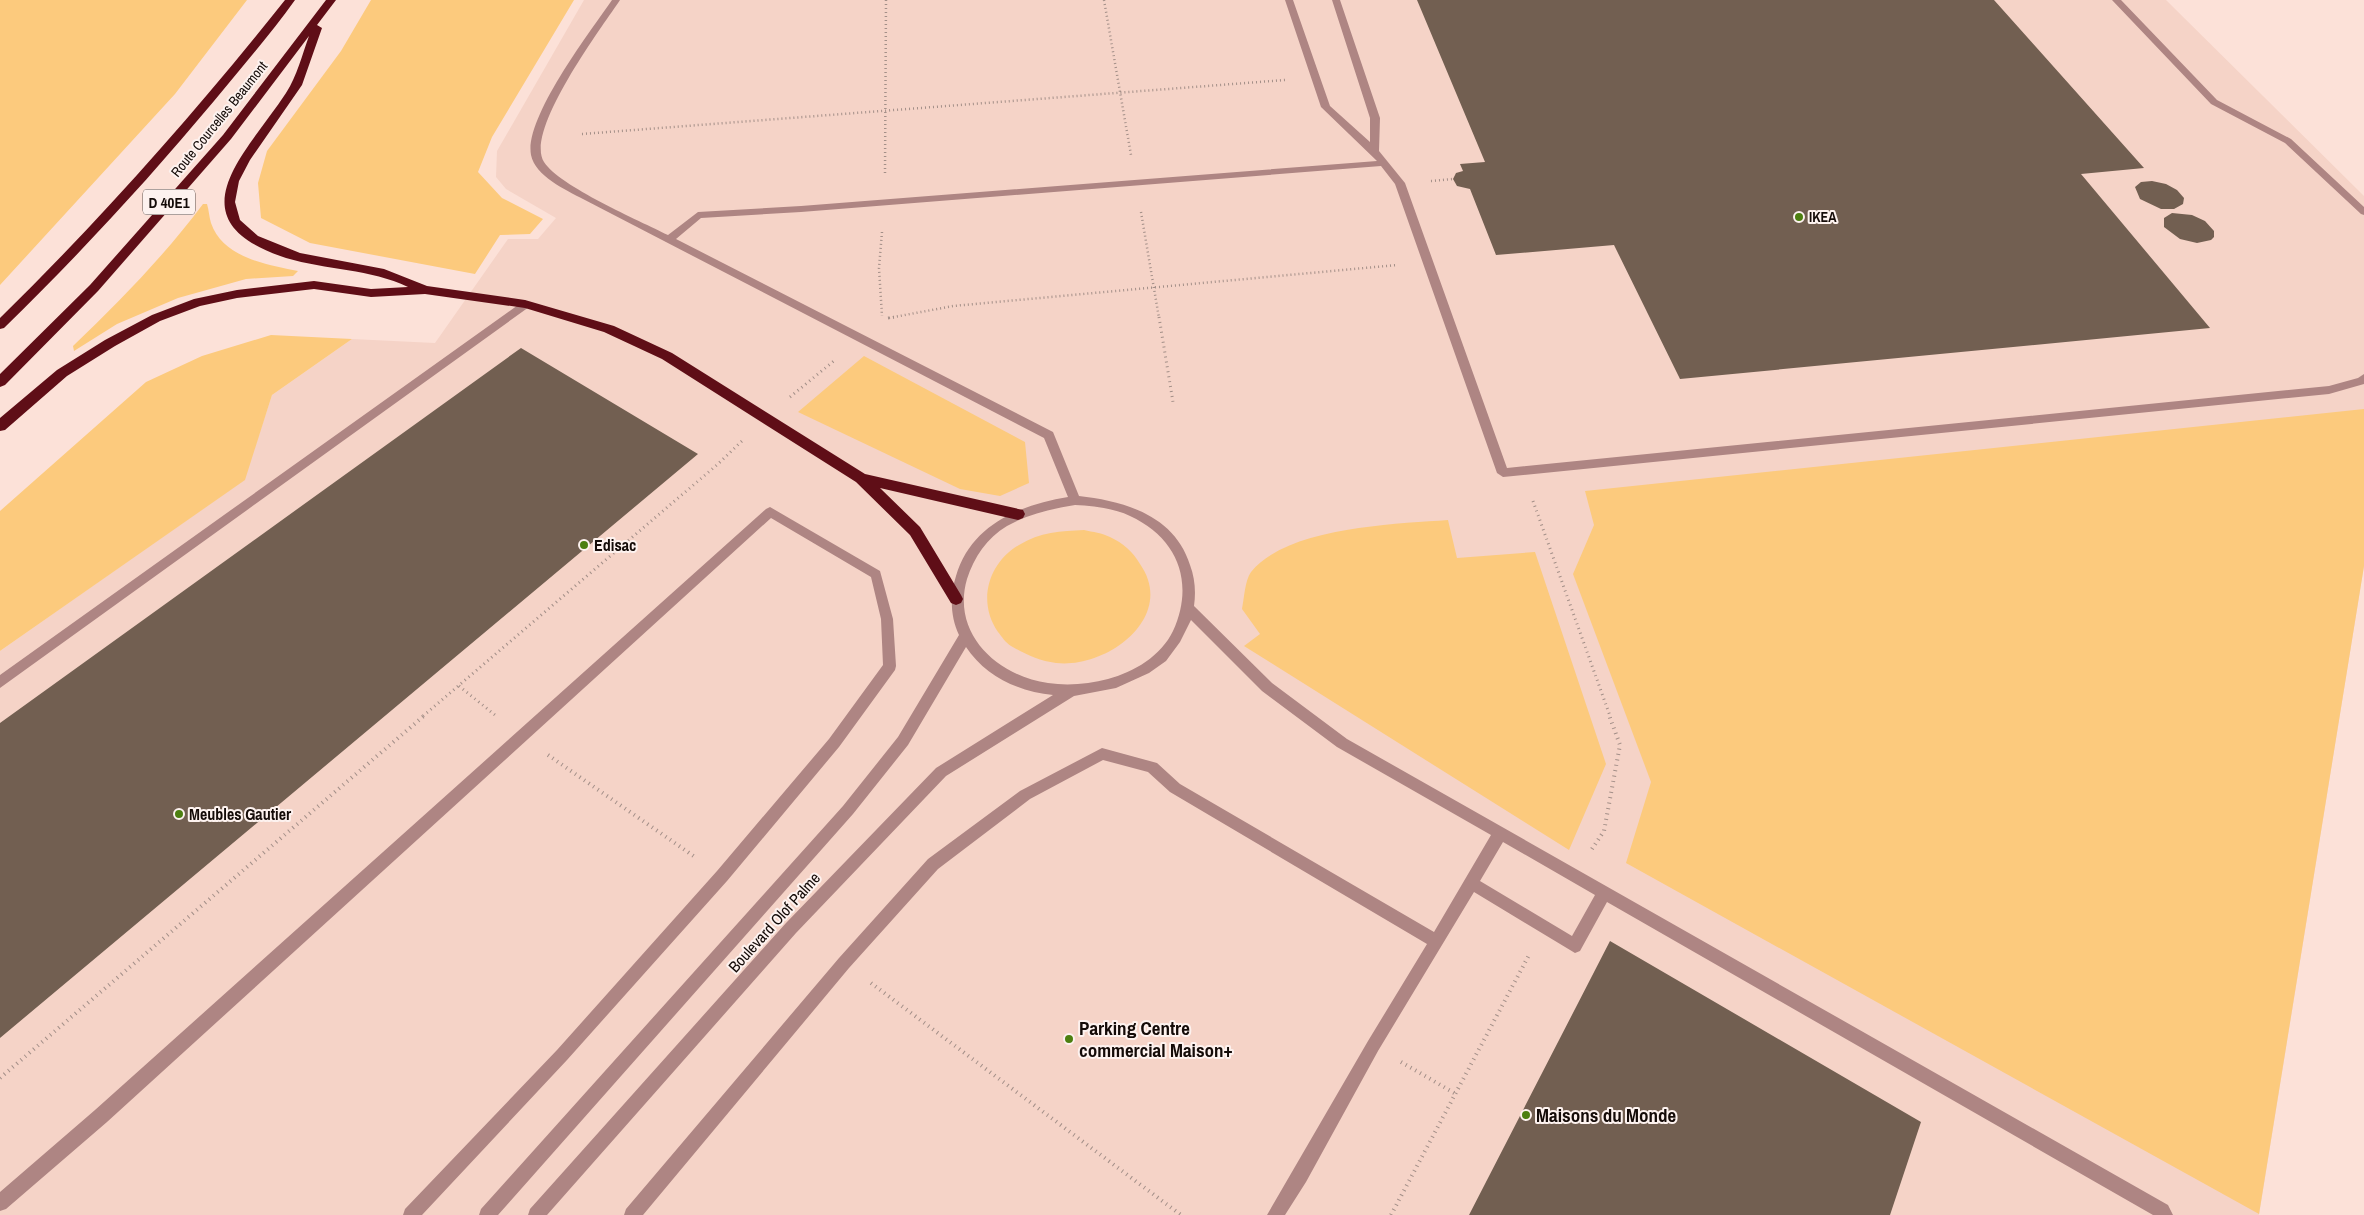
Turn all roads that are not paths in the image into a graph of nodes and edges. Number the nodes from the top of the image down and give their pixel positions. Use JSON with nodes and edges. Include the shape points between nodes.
{"nodes":[{"id":1,"x":290,"y":0,"type":"edge"},
{"id":2,"x":331,"y":0,"type":"edge"},
{"id":3,"x":616,"y":0,"type":"edge"},
{"id":4,"x":1289,"y":0,"type":"edge"},
{"id":5,"x":1336,"y":0,"type":"edge"},
{"id":6,"x":2116,"y":0,"type":"edge"},
{"id":7,"x":324,"y":11,"type":"junction"},
{"id":8,"x":1374,"y":151,"type":"junction"},
{"id":9,"x":1384,"y":163,"type":"junction"},
{"id":10,"x":2364,"y":212,"type":"edge"},
{"id":11,"x":669,"y":240,"type":"junction"},
{"id":12,"x":425,"y":290,"type":"junction"},
{"id":13,"x":526,"y":304,"type":"junction"},
{"id":14,"x":0,"y":325,"type":"edge"},
{"id":15,"x":2364,"y":378,"type":"edge"},
{"id":16,"x":0,"y":382,"type":"edge"},
{"id":17,"x":0,"y":426,"type":"edge"},
{"id":18,"x":861,"y":478,"type":"junction"},
{"id":19,"x":1075,"y":500,"type":"junction"},
{"id":20,"x":1018,"y":514,"type":"junction"},
{"id":21,"x":956,"y":599,"type":"junction"},
{"id":22,"x":1189,"y":610,"type":"junction"},
{"id":23,"x":965,"y":637,"type":"junction"},
{"id":24,"x":0,"y":682,"type":"edge"},
{"id":25,"x":1071,"y":691,"type":"junction"},
{"id":26,"x":1500,"y":833,"type":"junction"},
{"id":27,"x":1471,"y":883,"type":"junction"},
{"id":28,"x":1604,"y":893,"type":"junction"},
{"id":29,"x":1437,"y":942,"type":"junction"},
{"id":30,"x":0,"y":1203,"type":"edge"},
{"id":31,"x":411,"y":1215,"type":"edge"},
{"id":32,"x":487,"y":1215,"type":"edge"},
{"id":33,"x":536,"y":1215,"type":"edge"},
{"id":34,"x":632,"y":1215,"type":"edge"},
{"id":35,"x":1275,"y":1215,"type":"edge"},
{"id":36,"x":2165,"y":1215,"type":"edge"}],
"edges":[{"from":1,"to":14,"type":"highway","name":"Route Courcelles Beaumont","number":"D 40E1","via":[[179,138],[48,280]]},
{"from":2,"to":7,"type":"highway","name":"Route Courcelles Beaumont","number":"D 40E1"},
{"from":3,"to":11,"type":"street","via":[[559,87],[544,116],[535,141],[536,156],[565,186]]},
{"from":4,"to":8,"type":"street","via":[[1326,106]]},
{"from":5,"to":8,"type":"street","via":[[1375,118]]},
{"from":6,"to":10,"type":"street","via":[[2214,102],[2288,141]]},
{"from":7,"to":12,"type":"highway","via":[[293,91],[232,179],[228,199],[232,214],[254,241],[326,265],[388,274]]},
{"from":7,"to":16,"type":"highway","name":"Route Courcelles Beaumont","number":"D 40E1","via":[[227,137],[94,288]]},
{"from":8,"to":9,"type":"street"},
{"from":9,"to":11,"type":"street","via":[[698,215]]},
{"from":9,"to":15,"type":"street","via":[[1400,183],[1503,473],[2329,390]]},
{"from":11,"to":19,"type":"street","via":[[1049,435]]},
{"from":12,"to":13,"type":"highway"},
{"from":12,"to":17,"type":"highway","via":[[370,293],[314,285],[198,302],[156,318],[62,373]]},
{"from":13,"to":18,"type":"highway","via":[[609,329],[667,356]]},
{"from":13,"to":24,"type":"street"},
{"from":18,"to":20,"type":"highway"},
{"from":18,"to":21,"type":"highway","via":[[915,531]]},
{"from":19,"to":20,"type":"street","via":[[1045,504]]},
{"from":19,"to":22,"type":"street","via":[[1106,503],[1135,512],[1160,528],[1178,549],[1187,569],[1191,589]]},
{"from":20,"to":21,"type":"street","via":[[993,529],[973,550],[961,573]]},
{"from":21,"to":23,"type":"street"},
{"from":22,"to":25,"type":"street","via":[[1178,635],[1160,658],[1134,675],[1104,687]]},
{"from":22,"to":26,"type":"street","via":[[1267,687],[1342,743]]},
{"from":23,"to":25,"type":"street","via":[[982,660],[1007,677],[1038,688]]},
{"from":23,"to":32,"type":"street","name":"Boulevard Olof Palme","via":[[903,741],[848,810]]},
{"from":25,"to":33,"type":"street","name":"Boulevard Olof Palme","via":[[940,772],[791,928]]},
{"from":26,"to":27,"type":"street"},
{"from":26,"to":28,"type":"street"},
{"from":27,"to":28,"type":"street","via":[[1575,946]]},
{"from":27,"to":29,"type":"street"},
{"from":28,"to":36,"type":"street"},
{"from":29,"to":34,"type":"street","via":[[1175,788],[1152,767],[1102,754],[1024,795],[933,864],[844,963]]},
{"from":29,"to":35,"type":"street"},
{"from":30,"to":31,"type":"street","via":[[101,1116],[770,512],[876,574],[887,619],[890,666],[834,743],[722,876],[562,1056]]}]}
